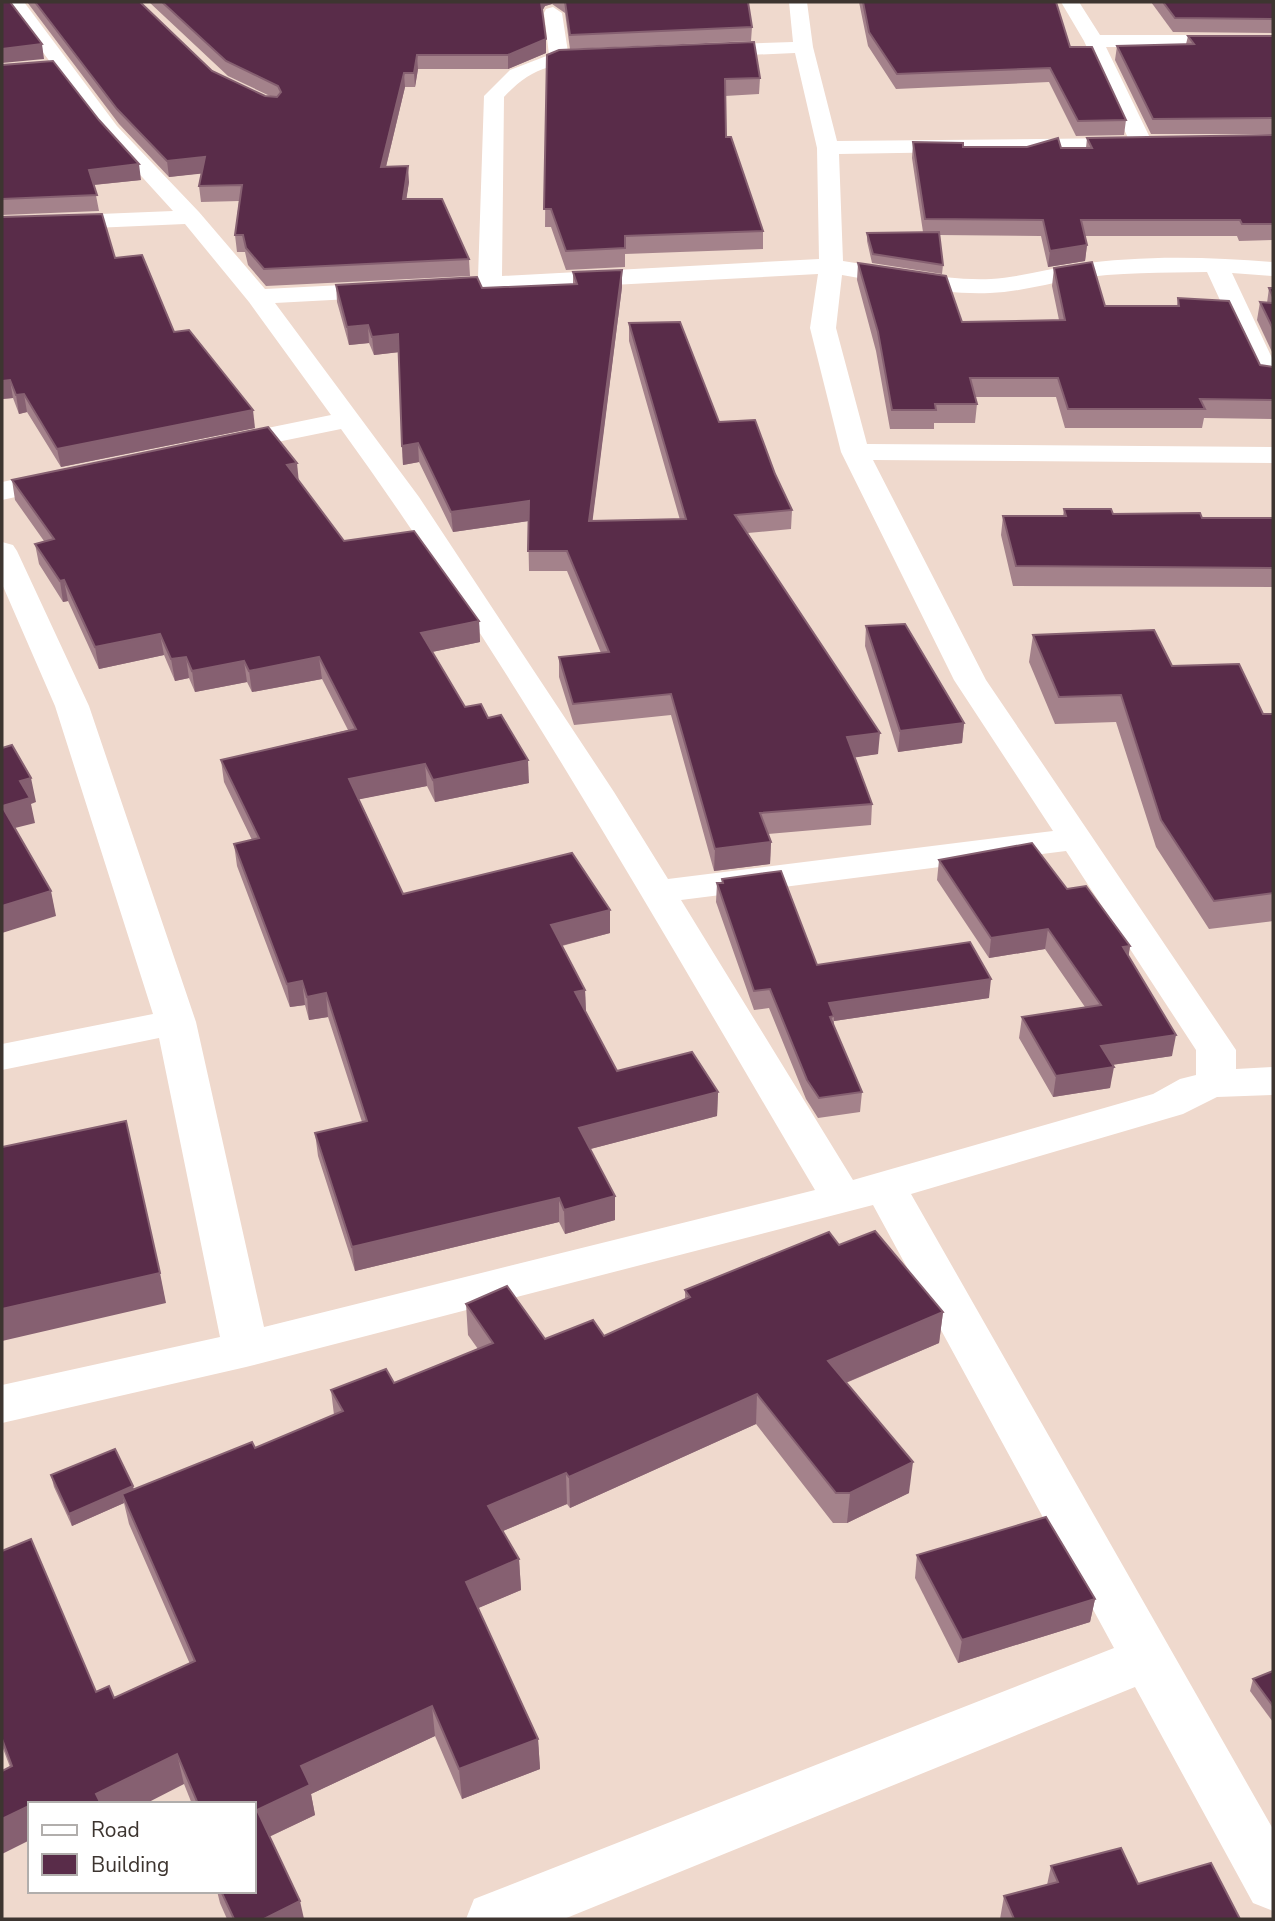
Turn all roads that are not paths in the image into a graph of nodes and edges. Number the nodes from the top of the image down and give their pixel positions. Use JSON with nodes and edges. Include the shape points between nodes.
{"nodes":[{"id":1,"x":15,"y":2,"type":"edge"},
{"id":2,"x":798,"y":2,"type":"edge"},
{"id":3,"x":1070,"y":2,"type":"edge"},
{"id":4,"x":553,"y":13,"type":"dead end"},
{"id":5,"x":1094,"y":41,"type":"junction"},
{"id":6,"x":1273,"y":41,"type":"edge"},
{"id":7,"x":803,"y":47,"type":"junction"},
{"id":8,"x":681,"y":52,"type":"edge"},
{"id":9,"x":613,"y":55,"type":"edge"},
{"id":10,"x":559,"y":58,"type":"junction"},
{"id":11,"x":1168,"y":143,"type":"edge"},
{"id":12,"x":1142,"y":144,"type":"junction"},
{"id":13,"x":828,"y":148,"type":"junction"},
{"id":14,"x":191,"y":217,"type":"junction"},
{"id":15,"x":2,"y":225,"type":"edge"},
{"id":16,"x":831,"y":265,"type":"junction"},
{"id":17,"x":1216,"y":265,"type":"junction"},
{"id":18,"x":1273,"y":269,"type":"edge"},
{"id":19,"x":490,"y":282,"type":"junction"},
{"id":20,"x":258,"y":297,"type":"junction"},
{"id":21,"x":1268,"y":376,"type":"edge"},
{"id":22,"x":346,"y":420,"type":"junction"},
{"id":23,"x":201,"y":450,"type":"edge"},
{"id":24,"x":855,"y":452,"type":"junction"},
{"id":25,"x":1273,"y":455,"type":"edge"},
{"id":26,"x":94,"y":472,"type":"edge"},
{"id":27,"x":2,"y":491,"type":"edge"},
{"id":28,"x":2,"y":551,"type":"edge"},
{"id":29,"x":1076,"y":839,"type":"junction"},
{"id":30,"x":657,"y":892,"type":"junction"},
{"id":31,"x":176,"y":1021,"type":"junction"},
{"id":32,"x":2,"y":1057,"type":"edge"},
{"id":33,"x":1273,"y":1081,"type":"edge"},
{"id":34,"x":1216,"y":1083,"type":"junction"},
{"id":35,"x":863,"y":1193,"type":"junction"},
{"id":36,"x":246,"y":1349,"type":"junction"},
{"id":37,"x":2,"y":1404,"type":"edge"},
{"id":38,"x":1148,"y":1658,"type":"junction"},
{"id":39,"x":1273,"y":1884,"type":"edge"},
{"id":40,"x":495,"y":1919,"type":"edge"}],
"edges":[{"from":1,"to":14,"type":"street","via":[[51,67]]},
{"from":2,"to":7,"type":"street"},
{"from":3,"to":5,"type":"street"},
{"from":4,"to":10,"type":"street"},
{"from":5,"to":6,"type":"street"},
{"from":5,"to":12,"type":"street"},
{"from":7,"to":8,"type":"street"},
{"from":7,"to":13,"type":"street"},
{"from":9,"to":10,"type":"street"},
{"from":10,"to":19,"type":"street","via":[[528,66],[494,96]]},
{"from":11,"to":12,"type":"street"},
{"from":12,"to":13,"type":"street"},
{"from":13,"to":16,"type":"street"},
{"from":14,"to":15,"type":"street"},
{"from":14,"to":20,"type":"street"},
{"from":16,"to":17,"type":"street","via":[[950,285],[991,286],[1128,267]]},
{"from":16,"to":19,"type":"street"},
{"from":16,"to":24,"type":"street","via":[[823,328]]},
{"from":17,"to":18,"type":"street"},
{"from":17,"to":21,"type":"street"},
{"from":19,"to":20,"type":"street"},
{"from":20,"to":22,"type":"street"},
{"from":22,"to":23,"type":"street"},
{"from":22,"to":30,"type":"street","via":[[412,508]]},
{"from":24,"to":25,"type":"street"},
{"from":24,"to":29,"type":"street","via":[[970,680]]},
{"from":26,"to":27,"type":"street"},
{"from":28,"to":31,"type":"street","via":[[72,706]]},
{"from":29,"to":30,"type":"street"},
{"from":29,"to":34,"type":"street","via":[[1216,1050]]},
{"from":30,"to":35,"type":"street"},
{"from":31,"to":32,"type":"street"},
{"from":31,"to":36,"type":"street"},
{"from":33,"to":34,"type":"street"},
{"from":34,"to":35,"type":"street","via":[[1168,1104]]},
{"from":35,"to":36,"type":"street"},
{"from":35,"to":38,"type":"street"},
{"from":36,"to":37,"type":"street"},
{"from":38,"to":39,"type":"street"},
{"from":38,"to":40,"type":"street"}]}
